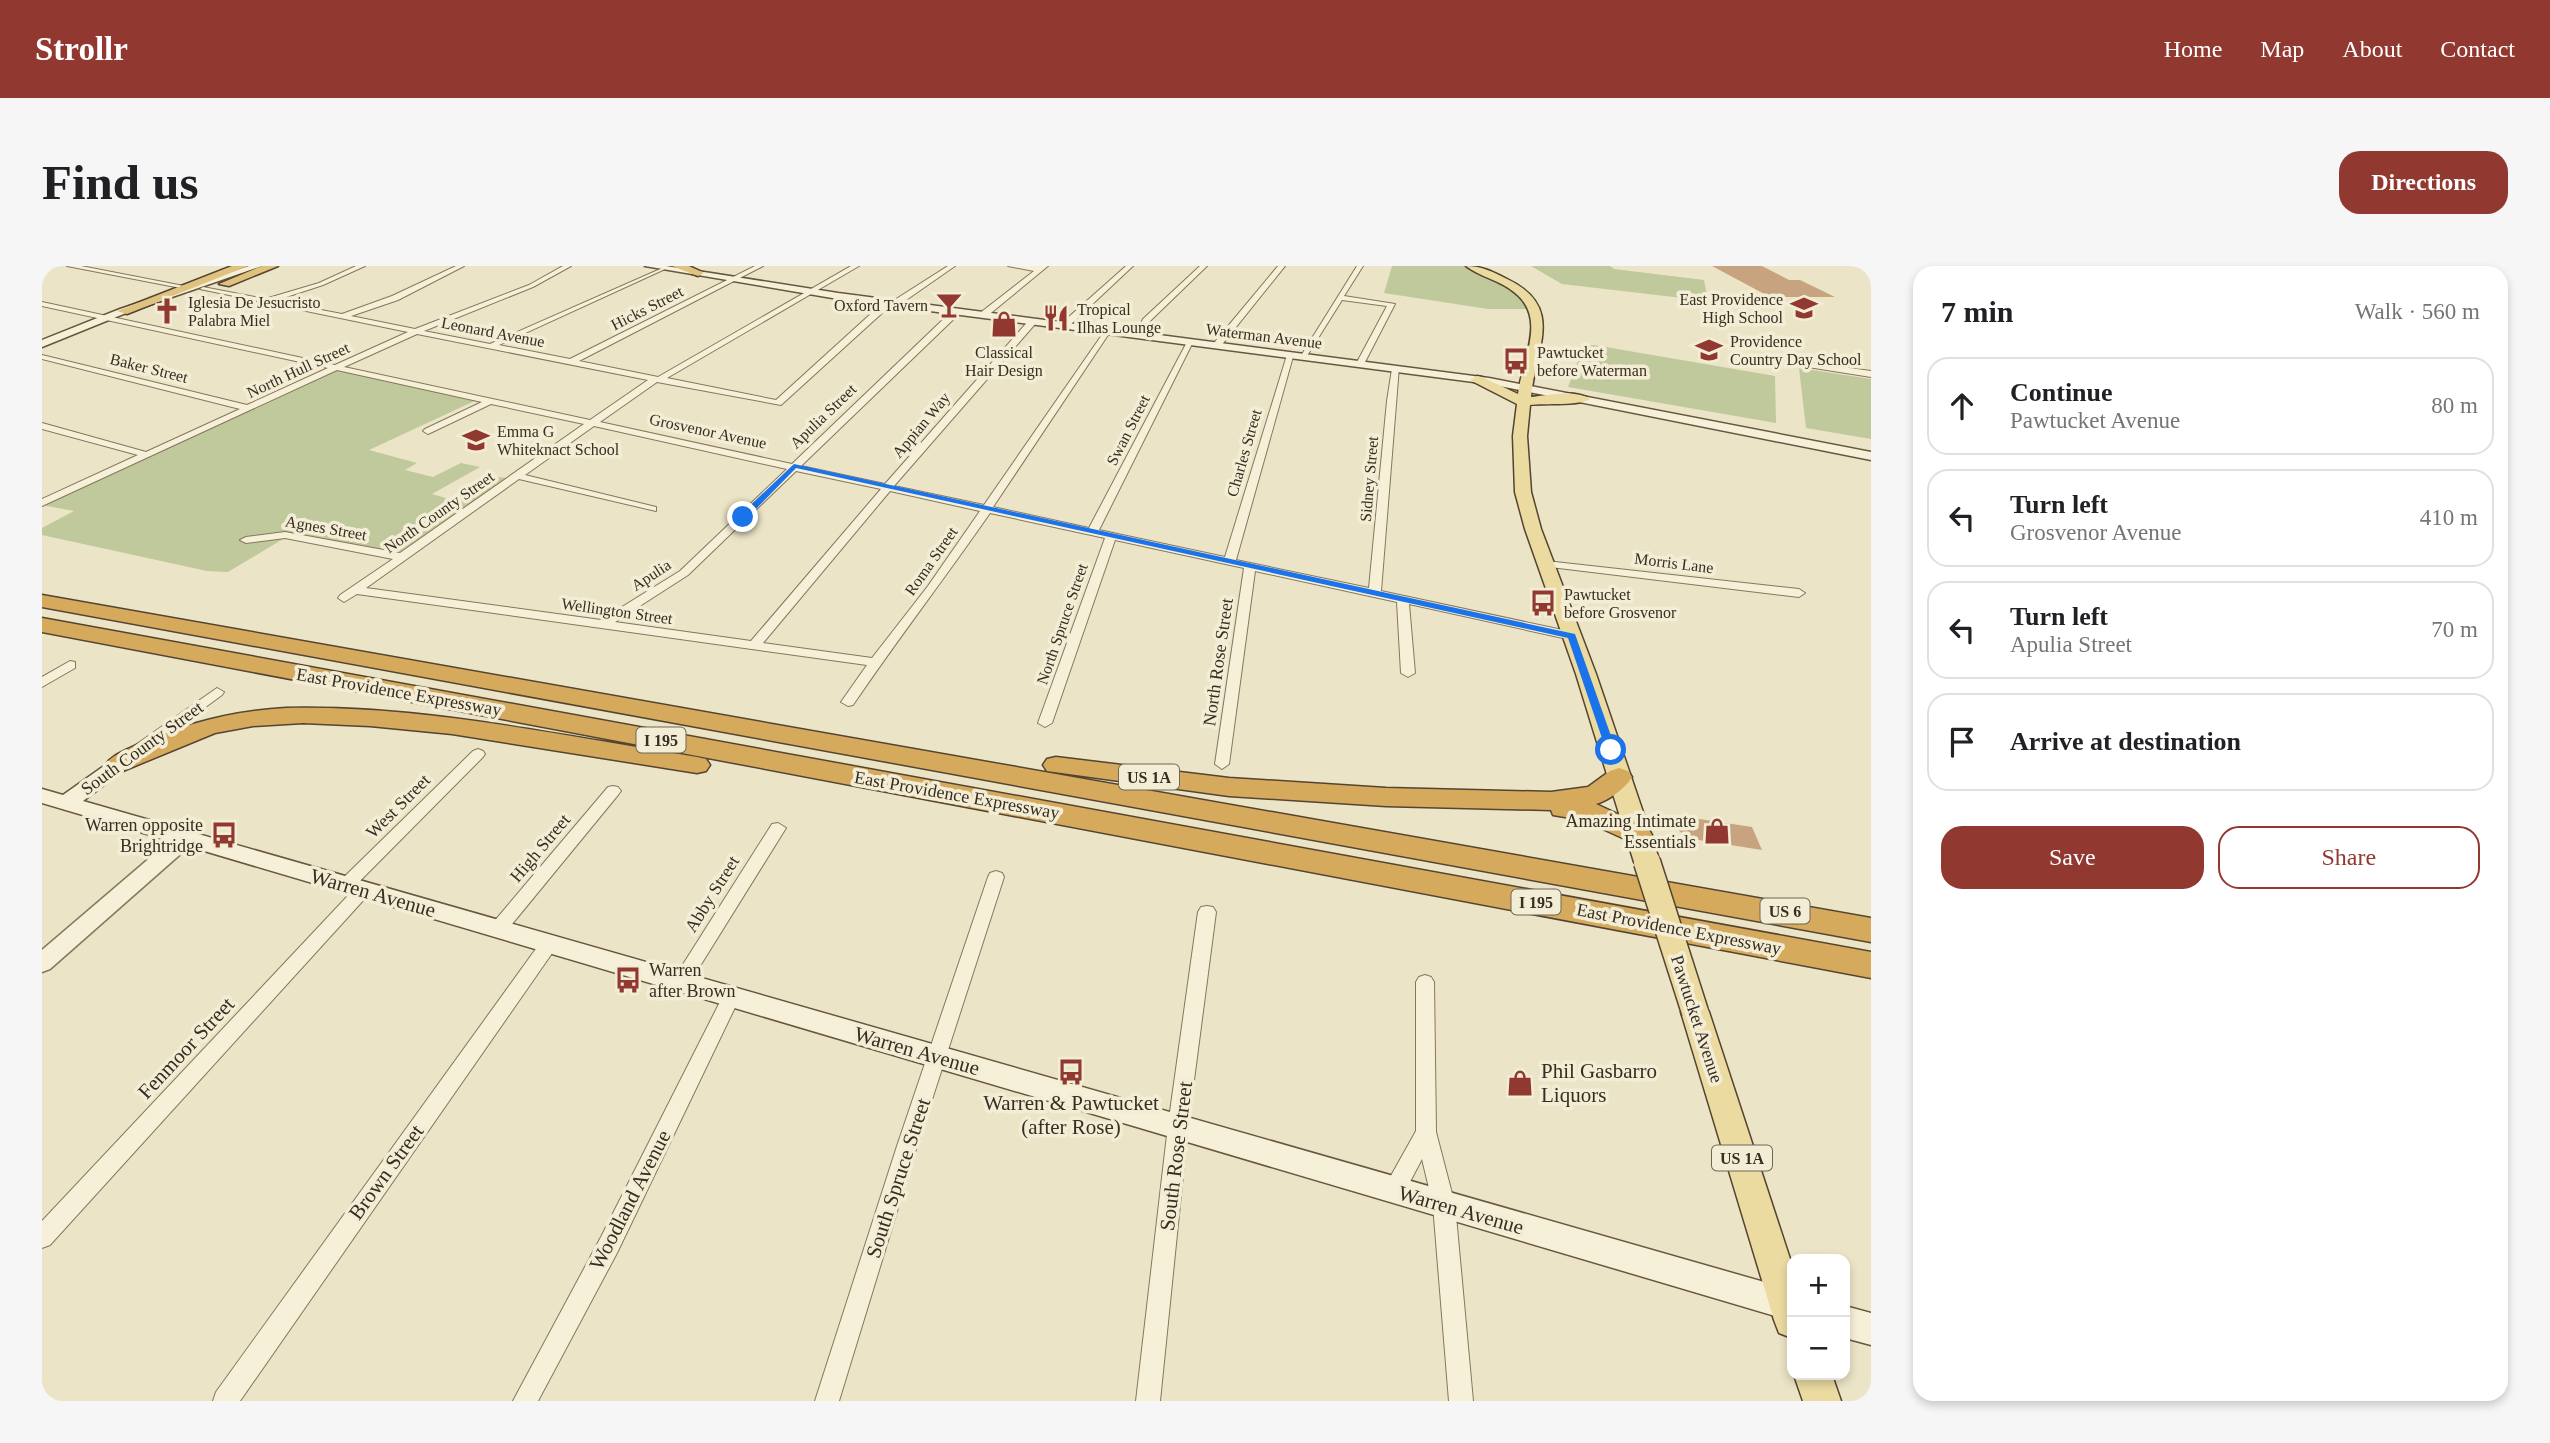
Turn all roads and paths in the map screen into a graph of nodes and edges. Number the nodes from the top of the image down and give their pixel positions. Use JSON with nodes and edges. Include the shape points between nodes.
{"nodes":[{"id":1,"x":70,"y":266,"type":"edge"},
{"id":2,"x":242,"y":266,"type":"edge"},
{"id":3,"x":259,"y":266,"type":"edge"},
{"id":4,"x":272,"y":266,"type":"edge"},
{"id":5,"x":362,"y":266,"type":"edge"},
{"id":6,"x":461,"y":266,"type":"edge"},
{"id":7,"x":568,"y":266,"type":"edge"},
{"id":8,"x":649,"y":266,"type":"edge"},
{"id":9,"x":678,"y":266,"type":"edge"},
{"id":10,"x":760,"y":266,"type":"edge"},
{"id":11,"x":856,"y":266,"type":"edge"},
{"id":12,"x":952,"y":266,"type":"edge"},
{"id":13,"x":1012,"y":266,"type":"edge"},
{"id":14,"x":1130,"y":266,"type":"edge"},
{"id":15,"x":1204,"y":266,"type":"edge"},
{"id":16,"x":1282,"y":266,"type":"edge"},
{"id":17,"x":1360,"y":266,"type":"edge"},
{"id":18,"x":1471,"y":266,"type":"edge"},
{"id":19,"x":663,"y":268,"type":"junction"},
{"id":20,"x":1043,"y":268,"type":"edge"},
{"id":21,"x":698,"y":273,"type":"junction"},
{"id":22,"x":735,"y":279,"type":"junction"},
{"id":23,"x":186,"y":287,"type":"junction"},
{"id":24,"x":203,"y":289,"type":"junction"},
{"id":25,"x":812,"y":292,"type":"junction"},
{"id":26,"x":1340,"y":298,"type":"junction"},
{"id":27,"x":265,"y":302,"type":"junction"},
{"id":28,"x":892,"y":303,"type":"junction"},
{"id":29,"x":42,"y":304,"type":"edge"},
{"id":30,"x":123,"y":311,"type":"junction"},
{"id":31,"x":957,"y":311,"type":"junction"},
{"id":32,"x":983,"y":315,"type":"junction"},
{"id":33,"x":110,"y":317,"type":"junction"},
{"id":34,"x":342,"y":317,"type":"junction"},
{"id":35,"x":1033,"y":321,"type":"junction"},
{"id":36,"x":1065,"y":326,"type":"junction"},
{"id":37,"x":1109,"y":331,"type":"junction"},
{"id":38,"x":418,"y":332,"type":"junction"},
{"id":39,"x":1137,"y":335,"type":"junction"},
{"id":40,"x":1191,"y":342,"type":"junction"},
{"id":41,"x":42,"y":344,"type":"edge"},
{"id":42,"x":1217,"y":345,"type":"junction"},
{"id":43,"x":491,"y":346,"type":"junction"},
{"id":44,"x":1297,"y":356,"type":"junction"},
{"id":45,"x":42,"y":357,"type":"edge"},
{"id":46,"x":571,"y":362,"type":"junction"},
{"id":47,"x":1792,"y":362,"type":"dead end"},
{"id":48,"x":1360,"y":364,"type":"junction"},
{"id":49,"x":339,"y":367,"type":"junction"},
{"id":50,"x":1396,"y":369,"type":"junction"},
{"id":51,"x":1871,"y":374,"type":"edge"},
{"id":52,"x":658,"y":379,"type":"junction"},
{"id":53,"x":1477,"y":380,"type":"joint"},
{"id":54,"x":1524,"y":395,"type":"junction"},
{"id":55,"x":1583,"y":399,"type":"joint"},
{"id":56,"x":493,"y":400,"type":"junction"},
{"id":57,"x":248,"y":408,"type":"junction"},
{"id":58,"x":594,"y":422,"type":"junction"},
{"id":59,"x":42,"y":426,"type":"edge"},
{"id":60,"x":428,"y":431,"type":"dead end"},
{"id":61,"x":147,"y":455,"type":"junction"},
{"id":62,"x":1871,"y":456,"type":"edge"},
{"id":63,"x":794,"y":466,"type":"junction"},
{"id":64,"x":518,"y":476,"type":"junction"},
{"id":65,"x":42,"y":487,"type":"edge"},
{"id":66,"x":889,"y":487,"type":"junction"},
{"id":67,"x":66,"y":492,"type":"junction"},
{"id":68,"x":42,"y":503,"type":"edge"},
{"id":69,"x":987,"y":508,"type":"junction"},
{"id":70,"x":652,"y":509,"type":"dead end"},
{"id":71,"x":1093,"y":531,"type":"junction"},
{"id":72,"x":1111,"y":535,"type":"junction"},
{"id":73,"x":246,"y":540,"type":"dead end"},
{"id":74,"x":713,"y":545,"type":"joint"},
{"id":75,"x":401,"y":557,"type":"junction"},
{"id":76,"x":1230,"y":561,"type":"junction"},
{"id":77,"x":1546,"y":564,"type":"junction"},
{"id":78,"x":1250,"y":565,"type":"junction"},
{"id":79,"x":42,"y":592,"type":"edge"},
{"id":80,"x":1374,"y":593,"type":"junction"},
{"id":81,"x":1799,"y":593,"type":"dead end"},
{"id":82,"x":349,"y":594,"type":"joint"},
{"id":83,"x":1403,"y":599,"type":"junction"},
{"id":84,"x":42,"y":601,"type":"edge"},
{"id":85,"x":120,"y":615,"type":"junction"},
{"id":86,"x":42,"y":625,"type":"edge"},
{"id":87,"x":602,"y":625,"type":"junction"},
{"id":88,"x":1572,"y":636,"type":"junction"},
{"id":89,"x":754,"y":646,"type":"junction"},
{"id":90,"x":875,"y":662,"type":"junction"},
{"id":91,"x":71,"y":665,"type":"dead end"},
{"id":92,"x":1408,"y":673,"type":"dead end"},
{"id":93,"x":42,"y":683,"type":"edge"},
{"id":94,"x":217,"y":692,"type":"dead end"},
{"id":95,"x":848,"y":702,"type":"dead end"},
{"id":96,"x":675,"y":714,"type":"junction"},
{"id":97,"x":1045,"y":723,"type":"dead end"},
{"id":98,"x":478,"y":754,"type":"dead end"},
{"id":99,"x":1222,"y":764,"type":"dead end"},
{"id":100,"x":118,"y":765,"type":"junction"},
{"id":101,"x":1619,"y":778,"type":"junction"},
{"id":102,"x":613,"y":791,"type":"dead end"},
{"id":103,"x":42,"y":796,"type":"edge"},
{"id":104,"x":1484,"y":800,"type":"junction"},
{"id":105,"x":66,"y":803,"type":"junction"},
{"id":106,"x":778,"y":828,"type":"dead end"},
{"id":107,"x":1638,"y":835,"type":"junction"},
{"id":108,"x":186,"y":838,"type":"junction"},
{"id":109,"x":1281,"y":855,"type":"junction"},
{"id":110,"x":996,"y":877,"type":"dead end"},
{"id":111,"x":355,"y":888,"type":"junction"},
{"id":112,"x":1700,"y":899,"type":"junction"},
{"id":113,"x":1206,"y":912,"type":"dead end"},
{"id":114,"x":1871,"y":922,"type":"edge"},
{"id":115,"x":498,"y":929,"type":"junction"},
{"id":116,"x":1871,"y":930,"type":"edge"},
{"id":117,"x":549,"y":944,"type":"junction"},
{"id":118,"x":1791,"y":950,"type":"junction"},
{"id":119,"x":42,"y":963,"type":"edge"},
{"id":120,"x":1871,"y":965,"type":"edge"},
{"id":121,"x":1871,"y":971,"type":"edge"},
{"id":122,"x":681,"y":982,"type":"junction"},
{"id":123,"x":1425,"y":982,"type":"dead end"},
{"id":124,"x":732,"y":997,"type":"junction"},
{"id":125,"x":937,"y":1056,"type":"junction"},
{"id":126,"x":1178,"y":1126,"type":"junction"},
{"id":127,"x":1426,"y":1132,"type":"junction"},
{"id":128,"x":1394,"y":1190,"type":"junction"},
{"id":129,"x":1444,"y":1205,"type":"junction"},
{"id":130,"x":42,"y":1237,"type":"edge"},
{"id":131,"x":1787,"y":1300,"type":"edge"},
{"id":132,"x":1787,"y":1309,"type":"edge"},
{"id":133,"x":1850,"y":1323,"type":"edge"},
{"id":134,"x":1871,"y":1329,"type":"edge"},
{"id":135,"x":1815,"y":1380,"type":"edge"},
{"id":136,"x":225,"y":1401,"type":"edge"},
{"id":137,"x":525,"y":1401,"type":"edge"},
{"id":138,"x":827,"y":1401,"type":"edge"},
{"id":139,"x":1147,"y":1401,"type":"edge"},
{"id":140,"x":1461,"y":1401,"type":"edge"},
{"id":141,"x":1822,"y":1401,"type":"edge"}],
"edges":[{"from":1,"to":23,"type":"street"},
{"from":2,"to":23,"type":"highway"},
{"from":3,"to":24,"type":"main road"},
{"from":3,"to":30,"type":"main road"},
{"from":4,"to":24,"type":"highway"},
{"from":5,"to":27,"type":"street"},
{"from":6,"to":34,"type":"street"},
{"from":7,"to":38,"type":"street","name":"North Hull Street","via":[[493,303]]},
{"from":8,"to":19,"type":"main road","name":"Waterman Avenue"},
{"from":9,"to":21,"type":"highway"},
{"from":10,"to":22,"type":"street","name":"Hicks Street"},
{"from":11,"to":25,"type":"street","name":"North County Street"},
{"from":12,"to":28,"type":"street"},
{"from":13,"to":20,"type":"street"},
{"from":14,"to":36,"type":"street"},
{"from":15,"to":39,"type":"street"},
{"from":16,"to":42,"type":"street"},
{"from":17,"to":26,"type":"street","name":"Charles Street"},
{"from":18,"to":54,"type":"main road","name":"Pawtucket Avenue","number":"US 1A","via":[[1517,288],[1534,305],[1539,325]]},
{"from":19,"to":21,"type":"main road","name":"Waterman Avenue"},
{"from":19,"to":43,"type":"street"},
{"from":20,"to":32,"type":"street"},
{"from":21,"to":22,"type":"main road","name":"Waterman Avenue"},
{"from":22,"to":25,"type":"main road","name":"Waterman Avenue"},
{"from":22,"to":46,"type":"street","name":"Hicks Street"},
{"from":23,"to":30,"type":"highway"},
{"from":24,"to":27,"type":"street","name":"Leonard Avenue"},
{"from":24,"to":33,"type":"main road"},
{"from":25,"to":28,"type":"main road","name":"Waterman Avenue"},
{"from":25,"to":52,"type":"street","name":"North County Street"},
{"from":26,"to":44,"type":"street","name":"Charles Street"},
{"from":26,"to":48,"type":"street","via":[[1391,304]]},
{"from":27,"to":34,"type":"street","name":"Leonard Avenue"},
{"from":28,"to":31,"type":"main road","name":"Waterman Avenue"},
{"from":28,"to":52,"type":"street","name":"Leonard Avenue","via":[[778,403]]},
{"from":29,"to":33,"type":"street","name":"Grosvenor Avenue"},
{"from":30,"to":33,"type":"main road"},
{"from":31,"to":32,"type":"main road","name":"Waterman Avenue"},
{"from":31,"to":63,"type":"street","name":"Apulia Street"},
{"from":32,"to":35,"type":"main road","name":"Waterman Avenue"},
{"from":33,"to":41,"type":"main road"},
{"from":33,"to":49,"type":"street","name":"Grosvenor Avenue"},
{"from":34,"to":38,"type":"street","name":"Leonard Avenue"},
{"from":35,"to":36,"type":"main road","name":"Waterman Avenue"},
{"from":35,"to":66,"type":"street","name":"Appian Way"},
{"from":36,"to":37,"type":"main road","name":"Waterman Avenue"},
{"from":37,"to":39,"type":"main road","name":"Waterman Avenue"},
{"from":37,"to":69,"type":"street","name":"Roma Street"},
{"from":38,"to":43,"type":"street","name":"Leonard Avenue"},
{"from":38,"to":49,"type":"street","name":"North Hull Street"},
{"from":39,"to":40,"type":"main road","name":"Waterman Avenue"},
{"from":40,"to":42,"type":"main road","name":"Waterman Avenue"},
{"from":40,"to":71,"type":"street","name":"Swan Street"},
{"from":42,"to":44,"type":"main road","name":"Waterman Avenue"},
{"from":43,"to":46,"type":"street","name":"Leonard Avenue"},
{"from":44,"to":48,"type":"main road","name":"Waterman Avenue"},
{"from":44,"to":76,"type":"street","name":"Charles Street"},
{"from":45,"to":57,"type":"street","name":"Baker Street"},
{"from":46,"to":52,"type":"street","name":"Leonard Avenue"},
{"from":47,"to":51,"type":"street"},
{"from":48,"to":50,"type":"main road","name":"Waterman Avenue"},
{"from":49,"to":56,"type":"street","name":"Grosvenor Avenue"},
{"from":49,"to":57,"type":"street","name":"North Hull Street"},
{"from":50,"to":53,"type":"main road","name":"Waterman Avenue"},
{"from":50,"to":80,"type":"street","name":"Sidney Street"},
{"from":52,"to":58,"type":"street","name":"North County Street"},
{"from":53,"to":54,"type":"main road"},
{"from":54,"to":55,"type":"main road"},
{"from":54,"to":77,"type":"main road","name":"Pawtucket Avenue","number":"US 1A","via":[[1520,436],[1523,492]]},
{"from":55,"to":62,"type":"main road"},
{"from":56,"to":58,"type":"street","name":"Grosvenor Avenue"},
{"from":56,"to":60,"type":"street"},
{"from":57,"to":61,"type":"street","name":"North Hull Street"},
{"from":58,"to":63,"type":"street","name":"Grosvenor Avenue"},
{"from":58,"to":64,"type":"street","name":"North County Street"},
{"from":59,"to":61,"type":"street"},
{"from":61,"to":67,"type":"street","name":"North Hull Street"},
{"from":63,"to":66,"type":"street","name":"Grosvenor Avenue"},
{"from":63,"to":74,"type":"street","name":"Apulia Street"},
{"from":64,"to":70,"type":"street"},
{"from":64,"to":75,"type":"street","name":"North County Street"},
{"from":65,"to":67,"type":"street"},
{"from":66,"to":69,"type":"street","name":"Grosvenor Avenue"},
{"from":66,"to":89,"type":"street","name":"Appian Way"},
{"from":67,"to":68,"type":"street","name":"North Hull Street"},
{"from":69,"to":71,"type":"street","name":"Grosvenor Avenue"},
{"from":69,"to":90,"type":"street","name":"Roma Street"},
{"from":71,"to":72,"type":"street","name":"Grosvenor Avenue"},
{"from":72,"to":76,"type":"street","name":"Grosvenor Avenue"},
{"from":72,"to":97,"type":"street","name":"North Spruce Street"},
{"from":73,"to":75,"type":"street","name":"Agnes Street","via":[[285,535]]},
{"from":74,"to":87,"type":"street","name":"Apulia","via":[[684,573]]},
{"from":75,"to":82,"type":"street","name":"North County Street"},
{"from":76,"to":78,"type":"street","name":"Grosvenor Avenue"},
{"from":77,"to":81,"type":"street","name":"Morris Lane"},
{"from":77,"to":88,"type":"main road","name":"Pawtucket Avenue","number":"US 1A"},
{"from":78,"to":80,"type":"street","name":"Grosvenor Avenue"},
{"from":78,"to":99,"type":"street","name":"North Rose Street"},
{"from":79,"to":85,"type":"highway"},
{"from":80,"to":83,"type":"street","name":"Grosvenor Avenue"},
{"from":82,"to":87,"type":"street","name":"Wellington Street"},
{"from":83,"to":88,"type":"street","name":"Grosvenor Avenue"},
{"from":83,"to":92,"type":"street"},
{"from":84,"to":85,"type":"highway","name":"East Providence Expressway","number":"I 195"},
{"from":85,"to":96,"type":"highway","name":"East Providence Expressway","number":"I 195"},
{"from":86,"to":109,"type":"highway","name":"East Providence Expressway","number":"I 195"},
{"from":87,"to":89,"type":"street","name":"Wellington Street"},
{"from":88,"to":101,"type":"main road","name":"Pawtucket Avenue","number":"US 1A"},
{"from":89,"to":90,"type":"street","name":"Wellington Street"},
{"from":90,"to":95,"type":"street","name":"Roma Street"},
{"from":91,"to":93,"type":"street"},
{"from":94,"to":100,"type":"street","name":"South County Street"},
{"from":96,"to":104,"type":"highway","number":"US 1A","via":[[1198,784]]},
{"from":96,"to":112,"type":"highway","name":"East Providence Expressway","number":"I 195"},
{"from":98,"to":111,"type":"street","name":"West Street"},
{"from":100,"to":105,"type":"main road","name":"South County Street"},
{"from":100,"to":109,"type":"highway","via":[[172,739],[239,720],[321,716],[410,720]]},
{"from":101,"to":104,"type":"highway","number":"US 1A","via":[[1602,792],[1580,799]]},
{"from":101,"to":107,"type":"main road","name":"Pawtucket Avenue","number":"US 1A"},
{"from":102,"to":115,"type":"street","name":"High Street"},
{"from":103,"to":105,"type":"main road","name":"Warren Avenue"},
{"from":104,"to":107,"type":"highway","via":[[1588,811]]},
{"from":105,"to":108,"type":"main road","name":"Warren Avenue"},
{"from":106,"to":122,"type":"street","name":"Abby Street"},
{"from":107,"to":131,"type":"main road","name":"Pawtucket Avenue","number":"US 1A","bridge":true},
{"from":108,"to":111,"type":"main road","name":"Warren Avenue"},
{"from":108,"to":119,"type":"street"},
{"from":109,"to":118,"type":"highway","name":"East Providence Expressway","number":"I 195"},
{"from":110,"to":125,"type":"street","name":"South Spruce Street"},
{"from":111,"to":115,"type":"main road","name":"Warren Avenue"},
{"from":111,"to":130,"type":"street","name":"Fenmoor Street"},
{"from":112,"to":114,"type":"highway","number":"US 6"},
{"from":112,"to":116,"type":"highway","name":"East Providence Expressway","number":"I 195"},
{"from":113,"to":126,"type":"street","name":"South Rose Street"},
{"from":115,"to":117,"type":"main road","name":"Warren Avenue"},
{"from":117,"to":122,"type":"main road","name":"Warren Avenue"},
{"from":117,"to":136,"type":"street","name":"Brown Street"},
{"from":118,"to":120,"type":"highway","name":"East Providence Expressway","number":"I 195"},
{"from":118,"to":121,"type":"highway"},
{"from":122,"to":124,"type":"main road","name":"Warren Avenue"},
{"from":123,"to":127,"type":"street"},
{"from":124,"to":125,"type":"main road","name":"Warren Avenue"},
{"from":124,"to":137,"type":"street","name":"Woodland Avenue"},
{"from":125,"to":126,"type":"main road","name":"Warren Avenue"},
{"from":125,"to":138,"type":"street","name":"South Spruce Street"},
{"from":126,"to":128,"type":"main road","name":"Warren Avenue"},
{"from":126,"to":139,"type":"street","name":"South Rose Street"},
{"from":127,"to":128,"type":"street"},
{"from":127,"to":129,"type":"street"},
{"from":128,"to":129,"type":"main road","name":"Warren Avenue"},
{"from":129,"to":132,"type":"main road","name":"Warren Avenue"},
{"from":129,"to":140,"type":"street"},
{"from":133,"to":134,"type":"main road"},
{"from":135,"to":141,"type":"main road"}]}
